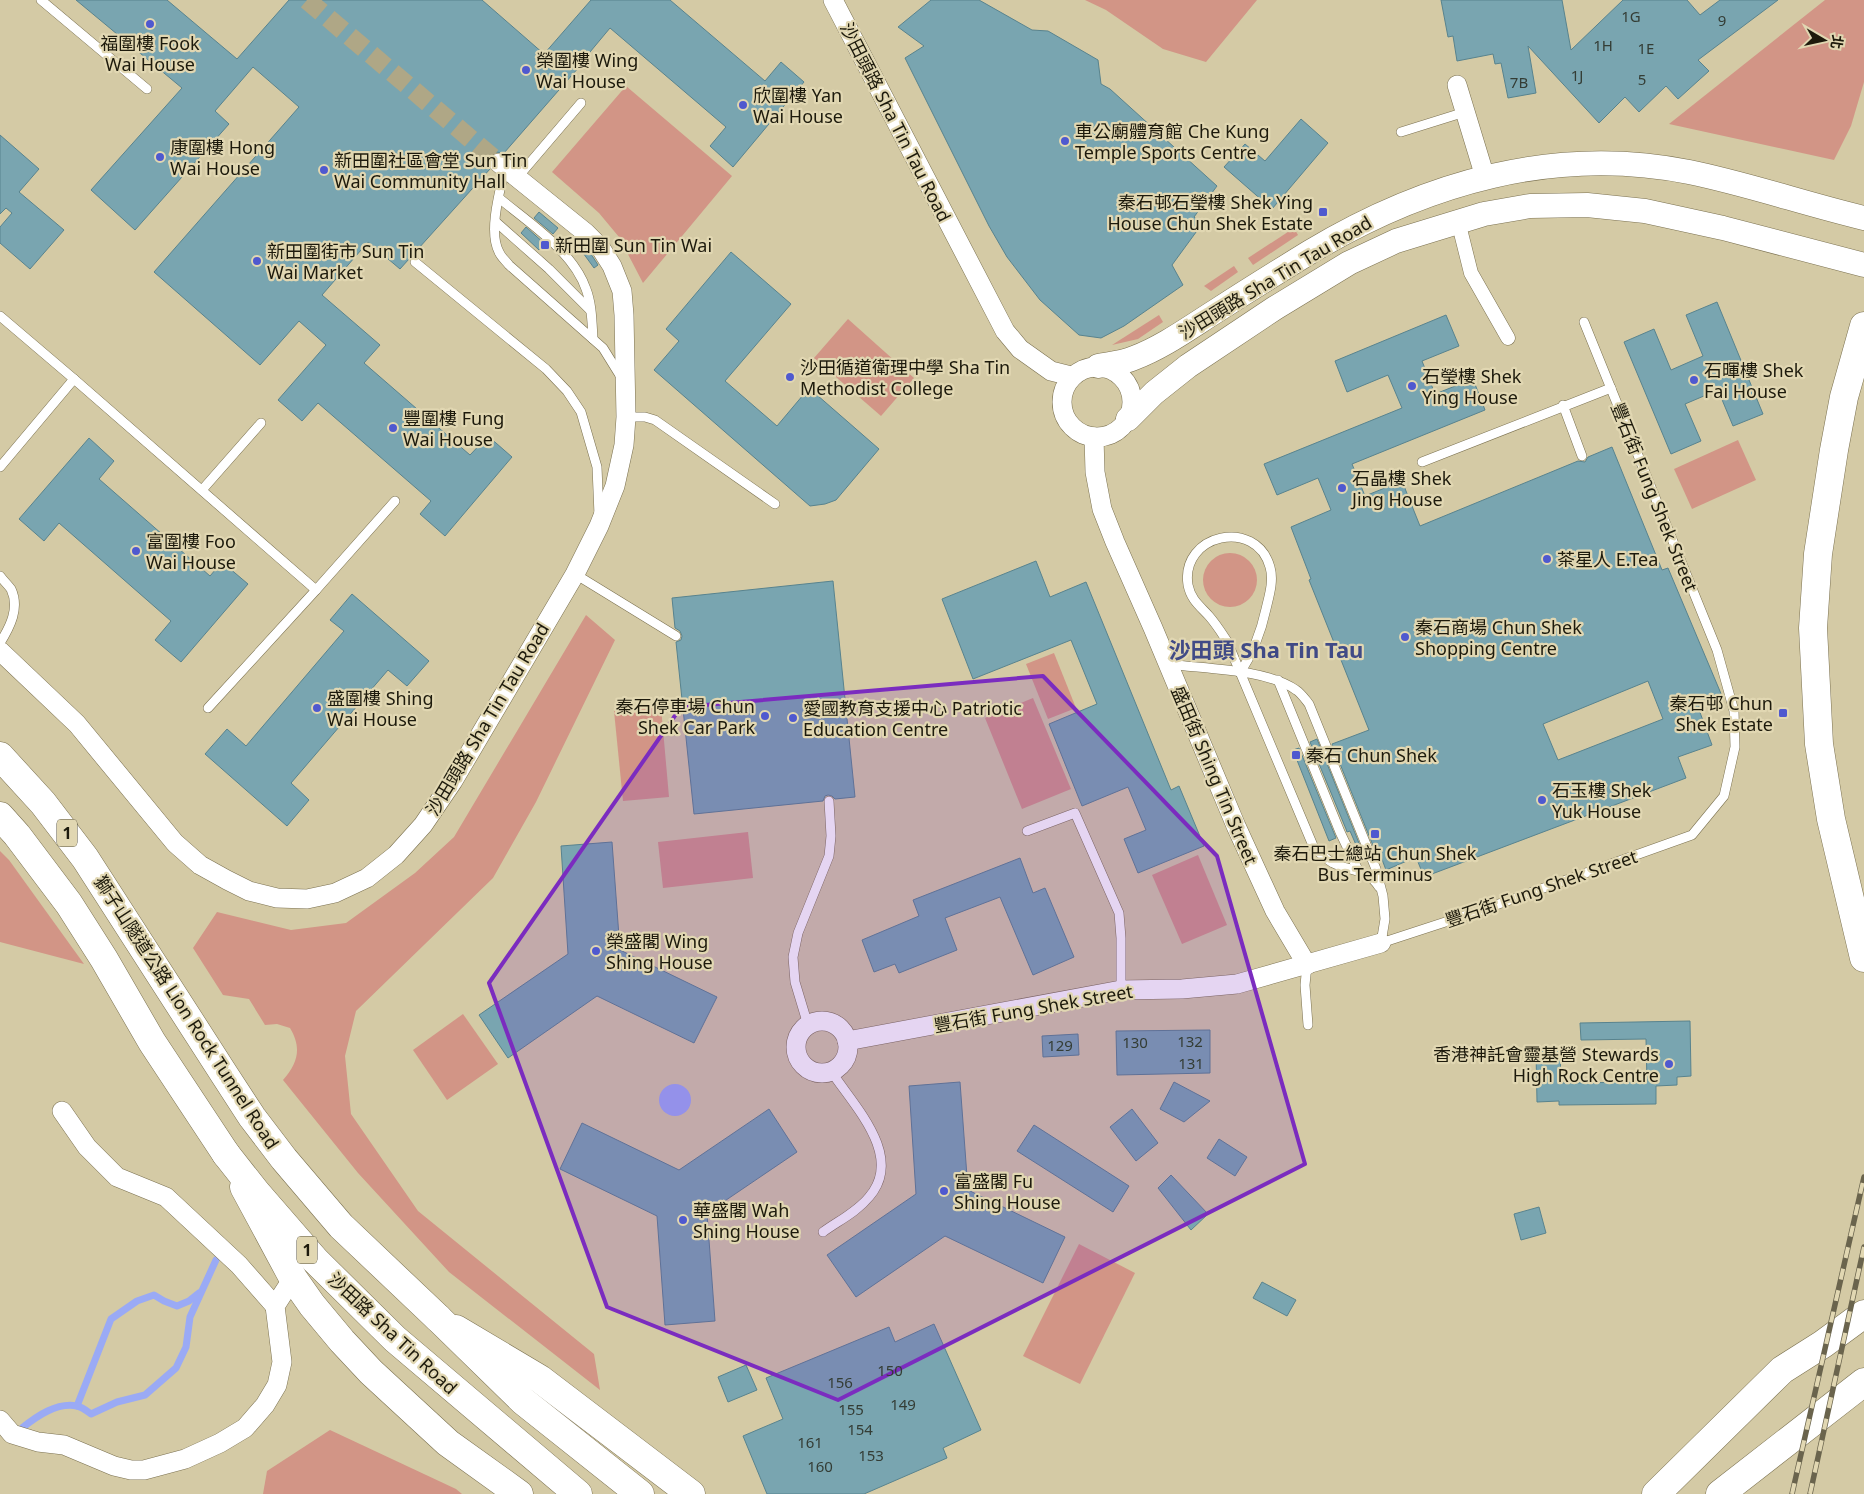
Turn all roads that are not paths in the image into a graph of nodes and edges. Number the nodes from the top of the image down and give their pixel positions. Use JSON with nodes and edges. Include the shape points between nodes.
{"nodes":[{"id":1,"x":41,"y":0,"type":"edge"},
{"id":2,"x":833,"y":0,"type":"edge"},
{"id":3,"x":1457,"y":85,"type":"dead end"},
{"id":4,"x":147,"y":89,"type":"dead end"},
{"id":5,"x":581,"y":103,"type":"dead end"},
{"id":6,"x":1465,"y":112,"type":"junction"},
{"id":7,"x":1401,"y":132,"type":"dead end"},
{"id":8,"x":507,"y":170,"type":"junction"},
{"id":9,"x":1485,"y":177,"type":"junction"},
{"id":10,"x":499,"y":198,"type":"junction"},
{"id":11,"x":1864,"y":218,"type":"edge"},
{"id":12,"x":1458,"y":221,"type":"junction"},
{"id":13,"x":496,"y":222,"type":"junction"},
{"id":14,"x":415,"y":262,"type":"dead end"},
{"id":15,"x":1864,"y":265,"type":"edge"},
{"id":16,"x":590,"y":310,"type":"junction"},
{"id":17,"x":0,"y":316,"type":"edge"},
{"id":18,"x":1584,"y":322,"type":"dead end"},
{"id":19,"x":1864,"y":326,"type":"edge"},
{"id":20,"x":1508,"y":338,"type":"dead end"},
{"id":21,"x":593,"y":339,"type":"junction"},
{"id":22,"x":1098,"y":366,"type":"junction"},
{"id":23,"x":1071,"y":376,"type":"junction"},
{"id":24,"x":74,"y":379,"type":"junction"},
{"id":25,"x":626,"y":387,"type":"junction"},
{"id":26,"x":1611,"y":388,"type":"junction"},
{"id":27,"x":1563,"y":406,"type":"junction"},
{"id":28,"x":626,"y":417,"type":"junction"},
{"id":29,"x":1128,"y":419,"type":"junction"},
{"id":30,"x":261,"y":422,"type":"dead end"},
{"id":31,"x":1094,"y":437,"type":"junction"},
{"id":32,"x":1582,"y":456,"type":"dead end"},
{"id":33,"x":1422,"y":462,"type":"dead end"},
{"id":34,"x":0,"y":467,"type":"edge"},
{"id":35,"x":202,"y":490,"type":"junction"},
{"id":36,"x":396,"y":501,"type":"dead end"},
{"id":37,"x":775,"y":504,"type":"dead end"},
{"id":38,"x":599,"y":526,"type":"junction"},
{"id":39,"x":575,"y":574,"type":"junction"},
{"id":40,"x":0,"y":576,"type":"edge"},
{"id":41,"x":316,"y":590,"type":"junction"},
{"id":42,"x":676,"y":636,"type":"dead end"},
{"id":43,"x":0,"y":643,"type":"edge"},
{"id":44,"x":0,"y":651,"type":"edge"},
{"id":45,"x":1168,"y":664,"type":"junction"},
{"id":46,"x":1240,"y":673,"type":"junction"},
{"id":47,"x":1278,"y":680,"type":"junction"},
{"id":48,"x":208,"y":708,"type":"dead end"},
{"id":49,"x":0,"y":756,"type":"edge"},
{"id":50,"x":828,"y":801,"type":"dead end"},
{"id":51,"x":0,"y":816,"type":"edge"},
{"id":52,"x":1027,"y":832,"type":"dead end"},
{"id":53,"x":1358,"y":870,"type":"junction"},
{"id":54,"x":1384,"y":896,"type":"junction"},
{"id":55,"x":1381,"y":943,"type":"junction"},
{"id":56,"x":1864,"y":958,"type":"edge"},
{"id":57,"x":1307,"y":965,"type":"junction"},
{"id":58,"x":1121,"y":990,"type":"junction"},
{"id":59,"x":808,"y":1025,"type":"junction"},
{"id":60,"x":1308,"y":1025,"type":"dead end"},
{"id":61,"x":847,"y":1041,"type":"junction"},
{"id":62,"x":831,"y":1071,"type":"junction"},
{"id":63,"x":62,"y":1110,"type":"dead end"},
{"id":64,"x":226,"y":1154,"type":"junction"},
{"id":65,"x":822,"y":1232,"type":"dead end"},
{"id":66,"x":293,"y":1278,"type":"junction"},
{"id":67,"x":275,"y":1306,"type":"junction"},
{"id":68,"x":1864,"y":1314,"type":"edge"},
{"id":69,"x":438,"y":1318,"type":"junction"},
{"id":70,"x":1864,"y":1382,"type":"edge"},
{"id":71,"x":0,"y":1420,"type":"edge"},
{"id":72,"x":519,"y":1494,"type":"edge"},
{"id":73,"x":578,"y":1494,"type":"edge"},
{"id":74,"x":640,"y":1494,"type":"edge"},
{"id":75,"x":691,"y":1494,"type":"edge"},
{"id":76,"x":1656,"y":1494,"type":"edge"},
{"id":77,"x":1720,"y":1494,"type":"edge"}],
"edges":[{"from":1,"to":4,"type":"lane"},
{"from":2,"to":23,"type":"street","name":"沙田頭路 Sha Tin Tau Road","via":[[1005,331],[1020,349],[1051,372]]},
{"from":3,"to":6,"type":"street"},
{"from":5,"to":8,"type":"lane"},
{"from":6,"to":7,"type":"lane"},
{"from":6,"to":9,"type":"street"},
{"from":8,"to":10,"type":"lane"},
{"from":8,"to":25,"type":"street","name":"沙田頭路 Sha Tin Tau Road","via":[[586,233],[612,266],[622,292]]},
{"from":9,"to":11,"type":"street","name":"沙田頭路 Sha Tin Tau Road","via":[[1526,168],[1581,163],[1646,165],[1727,180]]},
{"from":9,"to":22,"type":"street","name":"沙田頭路 Sha Tin Tau Road","via":[[1444,189],[1368,219],[1173,339],[1132,359]]},
{"from":10,"to":13,"type":"lane"},
{"from":10,"to":16,"type":"lane","via":[[564,253],[586,290]]},
{"from":12,"to":15,"type":"street","name":"沙田頭路 Sha Tin Tau Road","via":[[1530,206],[1587,205],[1645,210]]},
{"from":12,"to":20,"type":"street","via":[[1471,273]]},
{"from":12,"to":29,"type":"street","name":"沙田頭路 Sha Tin Tau Road","via":[[1396,241],[1349,263],[1188,366]]},
{"from":13,"to":16,"type":"lane"},
{"from":13,"to":21,"type":"lane","via":[[499,252],[509,265]]},
{"from":14,"to":38,"type":"lane","via":[[546,369],[567,391],[581,412],[597,467]]},
{"from":16,"to":21,"type":"lane"},
{"from":17,"to":24,"type":"lane"},
{"from":18,"to":26,"type":"lane","name":"豐石街 Fung Shek Street"},
{"from":19,"to":56,"type":"main road","via":[[1844,397],[1834,450],[1818,554],[1813,628],[1818,744],[1831,819]]},
{"from":21,"to":25,"type":"lane","via":[[615,365]]},
{"from":22,"to":23,"type":"street","name":"沙田頭路 Sha Tin Tau Road","via":[[1079,370]]},
{"from":22,"to":29,"type":"street","via":[[1114,371],[1129,386],[1132,406]]},
{"from":23,"to":31,"type":"street","via":[[1062,396],[1066,418],[1075,430]]},
{"from":24,"to":34,"type":"lane"},
{"from":24,"to":35,"type":"lane"},
{"from":25,"to":28,"type":"street","name":"沙田頭路 Sha Tin Tau Road"},
{"from":26,"to":27,"type":"lane"},
{"from":26,"to":55,"type":"lane","name":"豐石街 Fung Shek Street","via":[[1717,650],[1734,711],[1735,747],[1724,796],[1692,835]]},
{"from":27,"to":32,"type":"lane"},
{"from":27,"to":33,"type":"lane"},
{"from":28,"to":37,"type":"lane","via":[[655,420]]},
{"from":28,"to":38,"type":"street","name":"沙田頭路 Sha Tin Tau Road","via":[[615,486]]},
{"from":29,"to":31,"type":"street","name":"沙田頭路 Sha Tin Tau Road","via":[[1114,433]]},
{"from":30,"to":35,"type":"lane"},
{"from":31,"to":45,"type":"street","name":"盛田街 Shing Tin Street","via":[[1095,472],[1102,509]]},
{"from":35,"to":41,"type":"lane"},
{"from":36,"to":41,"type":"lane"},
{"from":38,"to":39,"type":"street","name":"沙田頭路 Sha Tin Tau Road"},
{"from":39,"to":42,"type":"lane"},
{"from":39,"to":44,"type":"street","name":"沙田頭路 Sha Tin Tau Road","via":[[423,825],[396,855],[366,878],[335,893],[307,899],[277,898],[248,891],[200,865],[175,843],[77,724]]},
{"from":40,"to":43,"type":"lane","via":[[10,589],[14,608],[11,625]]},
{"from":41,"to":48,"type":"lane"},
{"from":45,"to":46,"type":"lane"},
{"from":45,"to":57,"type":"street","name":"盛田街 Shing Tin Street","via":[[1275,911]]},
{"from":46,"to":46,"type":"lane","via":[[1258,636],[1271,578],[1266,558],[1260,550],[1244,539],[1226,537],[1210,541],[1198,551],[1192,561],[1188,584],[1198,607],[1217,625],[1227,641]]},
{"from":46,"to":47,"type":"lane"},
{"from":46,"to":53,"type":"lane","via":[[1314,848],[1334,863]]},
{"from":47,"to":53,"type":"lane"},
{"from":47,"to":54,"type":"lane","via":[[1297,690],[1310,704],[1365,839]]},
{"from":49,"to":69,"type":"main road","name":"獅子山隧道公路 Lion Rock Tunnel Road","number":"1","via":[[43,803],[85,858],[233,1089],[284,1159],[341,1226]]},
{"from":50,"to":59,"type":"lane","via":[[832,836],[829,856],[798,934],[793,957],[795,982]]},
{"from":51,"to":64,"type":"main road","number":"1","via":[[69,904],[152,1042]]},
{"from":52,"to":58,"type":"lane","via":[[1076,813],[1119,913]]},
{"from":53,"to":54,"type":"lane","via":[[1376,882]]},
{"from":54,"to":55,"type":"lane"},
{"from":55,"to":57,"type":"street","name":"豐石街 Fung Shek Street"},
{"from":57,"to":58,"type":"street","name":"豐石街 Fung Shek Street","via":[[1237,984]]},
{"from":57,"to":60,"type":"lane"},
{"from":58,"to":61,"type":"street","name":"豐石街 Fung Shek Street"},
{"from":59,"to":61,"type":"street","via":[[824,1021],[832,1023],[839,1027]]},
{"from":59,"to":62,"type":"street","via":[[802,1030],[797,1046],[801,1062],[814,1072]]},
{"from":61,"to":62,"type":"street","via":[[846,1056]]},
{"from":62,"to":65,"type":"lane","via":[[874,1135],[882,1162],[871,1196]]},
{"from":63,"to":67,"type":"street","via":[[87,1147],[117,1177],[166,1197],[239,1265]]},
{"from":64,"to":66,"type":"main road"},
{"from":64,"to":73,"type":"main road","name":"沙田路 Sha Tin Road","number":"1","via":[[315,1260],[382,1327]]},
{"from":66,"to":67,"type":"street"},
{"from":66,"to":72,"type":"main road","via":[[342,1341],[382,1383],[448,1443]]},
{"from":67,"to":71,"type":"street","via":[[282,1362],[277,1385],[245,1428],[185,1459],[144,1470],[131,1470],[64,1445],[12,1434]]},
{"from":68,"to":76,"type":"main road","via":[[1782,1370]]},
{"from":69,"to":74,"type":"main road","number":"1","via":[[523,1401]]},
{"from":69,"to":75,"type":"main road","name":"獅子山隧道公路 Lion Rock Tunnel Road","via":[[540,1379]]},
{"from":70,"to":77,"type":"main road"}]}
